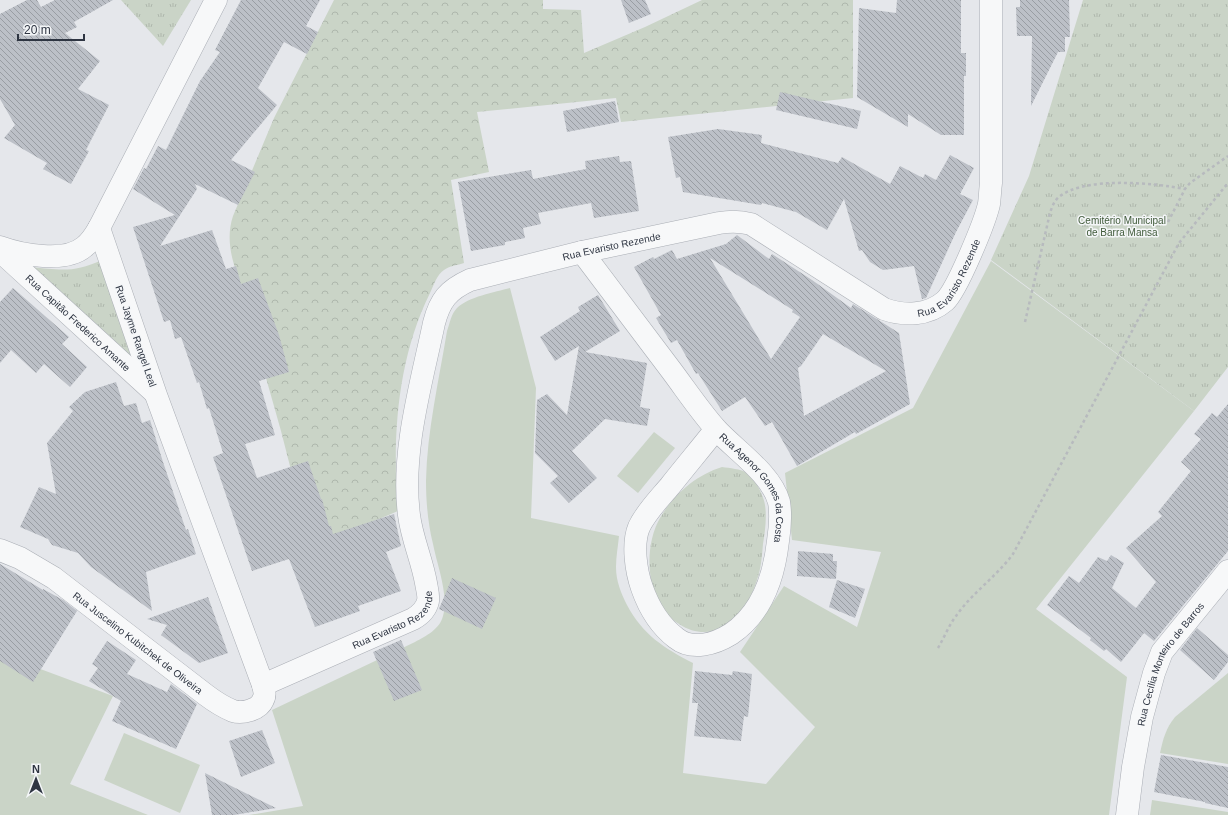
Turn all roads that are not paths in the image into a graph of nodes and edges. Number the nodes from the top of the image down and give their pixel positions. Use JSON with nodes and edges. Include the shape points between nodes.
{"nodes":[{"id":1,"x":216,"y":0,"type":"edge"},
{"id":2,"x":991,"y":0,"type":"edge"},
{"id":3,"x":99,"y":228,"type":"junction"},
{"id":4,"x":0,"y":247,"type":"edge"},
{"id":5,"x":0,"y":251,"type":"edge"},
{"id":6,"x":582,"y":252,"type":"junction"},
{"id":7,"x":156,"y":395,"type":"junction"},
{"id":8,"x":716,"y":429,"type":"junction"},
{"id":9,"x":0,"y":550,"type":"edge"},
{"id":10,"x":1228,"y":571,"type":"edge"},
{"id":11,"x":264,"y":685,"type":"junction"},
{"id":12,"x":1127,"y":815,"type":"edge"}],
"edges":[{"from":1,"to":3,"type":"street"},
{"from":2,"to":6,"type":"street","name":"Rua Evaristo Rezende","via":[[989,204],[953,292],[941,305],[910,314],[884,309],[751,224],[743,222],[719,223]]},
{"from":3,"to":4,"type":"street","via":[[84,248],[68,255],[41,256]]},
{"from":3,"to":7,"type":"street","name":"Rua Jayme Rangel Leal"},
{"from":5,"to":7,"type":"street","name":"Rua Capitão Frederico Amante"},
{"from":6,"to":8,"type":"street","name":"Rua Agenor Gomes da Costa"},
{"from":6,"to":11,"type":"street","name":"Rua Evaristo Rezende","via":[[470,280],[447,294],[437,311],[412,429],[408,472],[409,515],[429,599],[424,610],[413,619]]},
{"from":7,"to":11,"type":"street","name":"Rua Jayme Rangel Leal"},
{"from":8,"to":8,"type":"street","name":"Rua Agenor Gomes da Costa","via":[[768,480],[778,502],[780,514],[776,557],[762,599],[743,624],[721,640],[710,644],[687,644],[678,640],[656,618],[643,592],[636,565],[636,538],[639,527],[651,509]]},
{"from":9,"to":11,"type":"street","name":"Rua Juscelino Kubitchek de Oliveira","via":[[20,558],[54,578],[221,705],[234,711],[244,712],[252,709],[263,701]]},
{"from":10,"to":12,"type":"street","name":"Rua Cecília Monteiro de Barros","via":[[1162,652],[1142,716]]}]}
